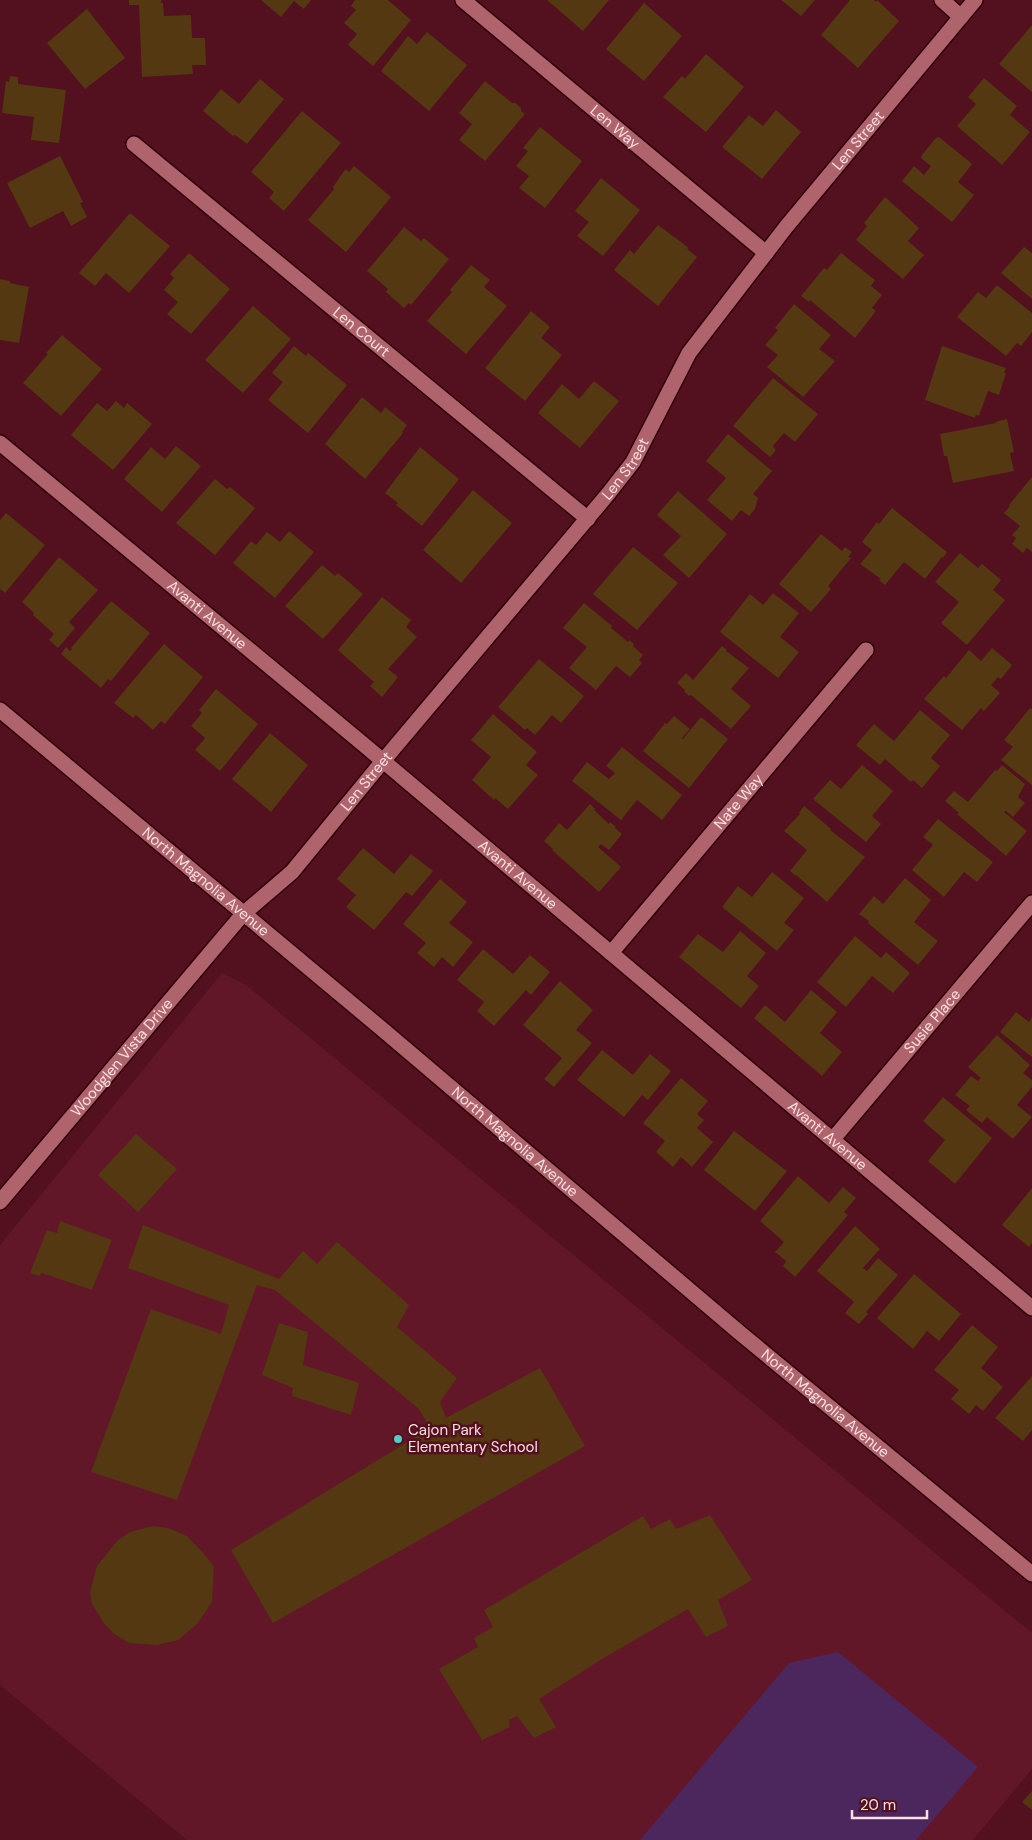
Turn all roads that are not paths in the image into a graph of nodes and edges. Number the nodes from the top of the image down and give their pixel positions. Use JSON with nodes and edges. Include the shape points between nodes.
{"nodes":[{"id":1,"x":463,"y":0,"type":"edge"},
{"id":2,"x":942,"y":0,"type":"edge"},
{"id":3,"x":975,"y":0,"type":"edge"},
{"id":4,"x":961,"y":16,"type":"junction"},
{"id":5,"x":134,"y":144,"type":"dead end"},
{"id":6,"x":766,"y":253,"type":"junction"},
{"id":7,"x":0,"y":442,"type":"edge"},
{"id":8,"x":588,"y":519,"type":"junction"},
{"id":9,"x":866,"y":650,"type":"dead end"},
{"id":10,"x":0,"y":710,"type":"edge"},
{"id":11,"x":383,"y":761,"type":"junction"},
{"id":12,"x":1032,"y":903,"type":"edge"},
{"id":13,"x":243,"y":914,"type":"junction"},
{"id":14,"x":611,"y":953,"type":"junction"},
{"id":15,"x":833,"y":1139,"type":"junction"},
{"id":16,"x":0,"y":1202,"type":"edge"},
{"id":17,"x":1032,"y":1308,"type":"edge"},
{"id":18,"x":1032,"y":1574,"type":"edge"}],
"edges":[{"from":1,"to":6,"type":"street","name":"Len Way"},
{"from":2,"to":4,"type":"street"},
{"from":3,"to":4,"type":"street","name":"Len Street"},
{"from":4,"to":6,"type":"street","name":"Len Street"},
{"from":5,"to":8,"type":"street","name":"Len Court"},
{"from":6,"to":8,"type":"street","name":"Len Street","via":[[689,353],[633,462]]},
{"from":7,"to":11,"type":"street","name":"Avanti Avenue"},
{"from":8,"to":11,"type":"street","name":"Len Street"},
{"from":9,"to":14,"type":"street","name":"Nate Way"},
{"from":10,"to":13,"type":"street","name":"North Magnolia Avenue"},
{"from":11,"to":13,"type":"street","name":"Len Street","via":[[292,872]]},
{"from":11,"to":14,"type":"street","name":"Avanti Avenue"},
{"from":12,"to":15,"type":"street","name":"Susie Place"},
{"from":13,"to":16,"type":"street","name":"Woodglen Vista Drive"},
{"from":13,"to":18,"type":"street","name":"North Magnolia Avenue"},
{"from":14,"to":15,"type":"street","name":"Avanti Avenue"},
{"from":15,"to":17,"type":"street","name":"Avanti Avenue"}]}
